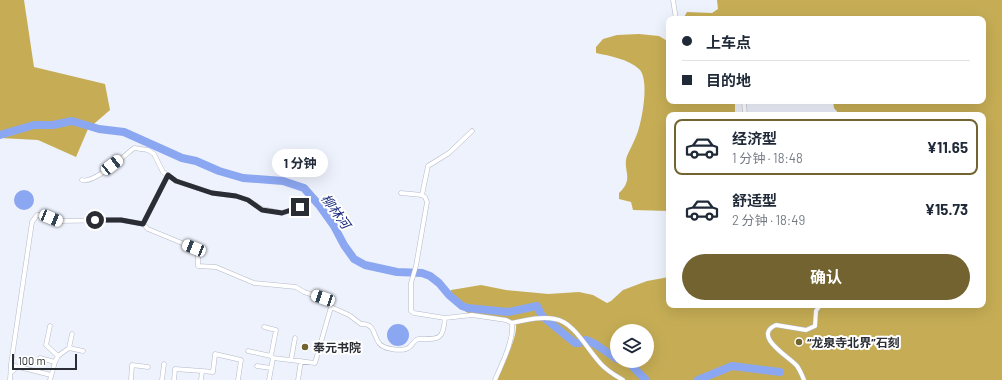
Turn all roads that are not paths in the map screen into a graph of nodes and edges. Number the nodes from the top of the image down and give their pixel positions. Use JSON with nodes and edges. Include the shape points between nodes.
{"nodes":[{"id":1,"x":673,"y":0,"type":"edge"},
{"id":2,"x":676,"y":16,"type":"edge"},
{"id":3,"x":472,"y":131,"type":"dead end"},
{"id":4,"x":168,"y":175,"type":"junction"},
{"id":5,"x":82,"y":180,"type":"dead end"},
{"id":6,"x":401,"y":193,"type":"dead end"},
{"id":7,"x":422,"y":196,"type":"junction"},
{"id":8,"x":300,"y":207,"type":"dead end"},
{"id":9,"x":143,"y":224,"type":"junction"},
{"id":10,"x":331,"y":307,"type":"junction"},
{"id":11,"x":818,"y":308,"type":"edge"},
{"id":12,"x":445,"y":318,"type":"junction"},
{"id":13,"x":512,"y":323,"type":"junction"},
{"id":14,"x":50,"y":326,"type":"dead end"},
{"id":15,"x":264,"y":327,"type":"dead end"},
{"id":16,"x":72,"y":334,"type":"dead end"},
{"id":17,"x":295,"y":338,"type":"dead end"},
{"id":18,"x":69,"y":348,"type":"junction"},
{"id":19,"x":83,"y":351,"type":"dead end"},
{"id":20,"x":248,"y":351,"type":"dead end"},
{"id":21,"x":58,"y":356,"type":"junction"},
{"id":22,"x":272,"y":357,"type":"junction"},
{"id":23,"x":40,"y":358,"type":"dead end"},
{"id":24,"x":291,"y":360,"type":"junction"},
{"id":25,"x":301,"y":361,"type":"junction"},
{"id":26,"x":55,"y":362,"type":"junction"},
{"id":27,"x":164,"y":364,"type":"dead end"},
{"id":28,"x":257,"y":366,"type":"dead end"},
{"id":29,"x":148,"y":367,"type":"dead end"},
{"id":30,"x":271,"y":368,"type":"junction"},
{"id":31,"x":202,"y":371,"type":"junction"},
{"id":32,"x":11,"y":372,"type":"junction"},
{"id":33,"x":51,"y":375,"type":"junction"},
{"id":34,"x":10,"y":380,"type":"edge"},
{"id":35,"x":50,"y":380,"type":"edge"},
{"id":36,"x":131,"y":380,"type":"edge"},
{"id":37,"x":162,"y":380,"type":"edge"},
{"id":38,"x":174,"y":380,"type":"edge"},
{"id":39,"x":201,"y":380,"type":"edge"},
{"id":40,"x":238,"y":380,"type":"edge"},
{"id":41,"x":269,"y":380,"type":"edge"},
{"id":42,"x":298,"y":380,"type":"edge"},
{"id":43,"x":495,"y":380,"type":"edge"},
{"id":44,"x":623,"y":380,"type":"edge"},
{"id":45,"x":804,"y":380,"type":"edge"}],
"edges":[{"from":1,"to":2,"type":"street"},
{"from":3,"to":7,"type":"street","via":[[449,153],[428,166]]},
{"from":4,"to":5,"type":"street","via":[[163,172],[154,154],[148,150],[134,148],[94,178]]},
{"from":4,"to":8,"type":"street","via":[[176,181],[212,193],[248,200],[262,210],[282,213]]},
{"from":4,"to":9,"type":"street"},
{"from":6,"to":7,"type":"street"},
{"from":7,"to":12,"type":"street","via":[[427,202],[411,283],[411,311]]},
{"from":9,"to":10,"type":"street","via":[[148,229],[194,248],[198,255],[198,266],[216,267],[254,283],[296,287],[323,298]]},
{"from":9,"to":32,"type":"street","via":[[121,220],[60,222],[37,214],[32,222]]},
{"from":10,"to":12,"type":"street","via":[[374,329],[382,346],[398,350],[407,349],[415,340],[442,335]]},
{"from":10,"to":25,"type":"street","via":[[315,363]]},
{"from":11,"to":45,"type":"street","via":[[815,326],[806,330],[776,325],[768,333],[769,340],[796,365]]},
{"from":12,"to":13,"type":"street","via":[[472,315]]},
{"from":13,"to":43,"type":"street","via":[[510,342]]},
{"from":13,"to":44,"type":"street","via":[[555,318],[575,332],[602,365]]},
{"from":14,"to":21,"type":"street","via":[[46,345]]},
{"from":15,"to":22,"type":"street","via":[[276,330]]},
{"from":16,"to":18,"type":"street"},
{"from":17,"to":24,"type":"street"},
{"from":18,"to":19,"type":"street"},
{"from":18,"to":21,"type":"street"},
{"from":20,"to":22,"type":"street"},
{"from":21,"to":26,"type":"street"},
{"from":22,"to":24,"type":"street"},
{"from":22,"to":30,"type":"street"},
{"from":23,"to":26,"type":"street"},
{"from":24,"to":25,"type":"street"},
{"from":25,"to":42,"type":"street"},
{"from":26,"to":33,"type":"street"},
{"from":27,"to":37,"type":"street"},
{"from":28,"to":30,"type":"street"},
{"from":29,"to":36,"type":"street","via":[[132,365]]},
{"from":30,"to":41,"type":"street"},
{"from":31,"to":38,"type":"street","via":[[175,369]]},
{"from":31,"to":39,"type":"street"},
{"from":31,"to":40,"type":"street","via":[[213,372],[214,354],[241,360]]},
{"from":32,"to":33,"type":"street","via":[[15,366]]},
{"from":32,"to":34,"type":"street"},
{"from":33,"to":35,"type":"street"}]}
